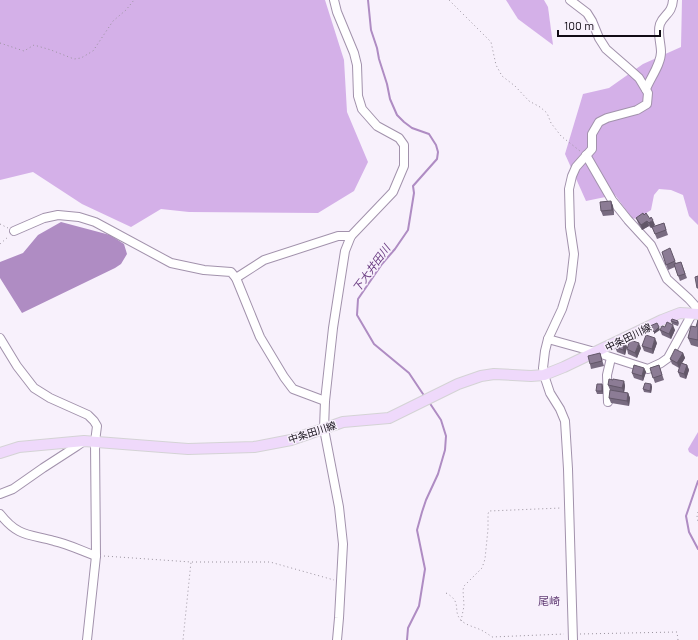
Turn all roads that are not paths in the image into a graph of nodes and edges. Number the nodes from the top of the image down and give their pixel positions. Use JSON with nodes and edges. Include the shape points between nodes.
{"nodes":[{"id":1,"x":334,"y":0,"type":"edge"},
{"id":2,"x":570,"y":0,"type":"edge"},
{"id":3,"x":673,"y":0,"type":"edge"},
{"id":4,"x":646,"y":89,"type":"junction"},
{"id":5,"x":586,"y":155,"type":"junction"},
{"id":6,"x":14,"y":231,"type":"road end"},
{"id":7,"x":351,"y":236,"type":"junction"},
{"id":8,"x":236,"y":278,"type":"junction"},
{"id":9,"x":696,"y":312,"type":"edge"},
{"id":10,"x":0,"y":338,"type":"edge"},
{"id":11,"x":548,"y":339,"type":"junction"},
{"id":12,"x":595,"y":352,"type":"junction"},
{"id":13,"x":611,"y":358,"type":"junction"},
{"id":14,"x":544,"y":375,"type":"junction"},
{"id":15,"x":325,"y":401,"type":"junction"},
{"id":16,"x":608,"y":402,"type":"edge"},
{"id":17,"x":324,"y":429,"type":"junction"},
{"id":18,"x":84,"y":441,"type":"junction"},
{"id":19,"x":95,"y":442,"type":"junction"},
{"id":20,"x":0,"y":452,"type":"edge"},
{"id":21,"x":0,"y":494,"type":"edge"},
{"id":22,"x":0,"y":514,"type":"edge"},
{"id":23,"x":96,"y":556,"type":"junction"},
{"id":24,"x":572,"y":637,"type":"edge"},
{"id":25,"x":87,"y":640,"type":"edge"},
{"id":26,"x":336,"y":640,"type":"edge"}],
"edges":[{"from":1,"to":7,"type":"street","via":[[354,53],[358,96],[362,109],[377,126],[399,138],[404,145],[404,166],[393,192]]},
{"from":2,"to":4,"type":"street","via":[[587,13],[606,49],[639,78]]},
{"from":3,"to":4,"type":"street","via":[[671,10],[660,23],[660,60]]},
{"from":4,"to":5,"type":"street","via":[[647,104],[637,110],[599,122],[592,134],[592,149]]},
{"from":5,"to":9,"type":"street","via":[[612,200],[651,245],[667,279],[689,299]]},
{"from":5,"to":11,"type":"street","via":[[576,167],[569,188],[574,254],[571,280],[562,309]]},
{"from":6,"to":8,"type":"street","via":[[51,216],[78,217],[95,222],[171,264],[231,272]]},
{"from":7,"to":8,"type":"street","via":[[338,236],[264,260]]},
{"from":7,"to":15,"type":"street","via":[[344,251]]},
{"from":8,"to":15,"type":"street","via":[[260,337],[284,377],[293,389]]},
{"from":9,"to":12,"type":"main road","name":"中条田川線","via":[[680,313],[662,320]]},
{"from":9,"to":13,"type":"street","via":[[668,358],[661,363],[648,369]]},
{"from":10,"to":19,"type":"street","via":[[34,388],[88,415],[94,421],[97,426]]},
{"from":11,"to":12,"type":"street"},
{"from":11,"to":14,"type":"street"},
{"from":12,"to":13,"type":"street"},
{"from":12,"to":14,"type":"main road","name":"中条田川線"},
{"from":13,"to":16,"type":"street","via":[[607,375]]},
{"from":14,"to":17,"type":"main road","name":"中条田川線","via":[[481,376],[458,384],[389,418],[343,422]]},
{"from":14,"to":24,"type":"street","via":[[550,394],[565,421]]},
{"from":15,"to":17,"type":"street"},
{"from":17,"to":19,"type":"main road","name":"中条田川線","via":[[291,440],[254,447],[188,449]]},
{"from":17,"to":26,"type":"street","via":[[339,507],[343,544]]},
{"from":18,"to":19,"type":"main road","name":"中条田川線"},
{"from":18,"to":20,"type":"main road","name":"中条田川線","via":[[19,447]]},
{"from":18,"to":21,"type":"street","via":[[13,489]]},
{"from":19,"to":23,"type":"street"},
{"from":22,"to":23,"type":"street","via":[[7,523],[20,532]]},
{"from":23,"to":25,"type":"street"}]}
